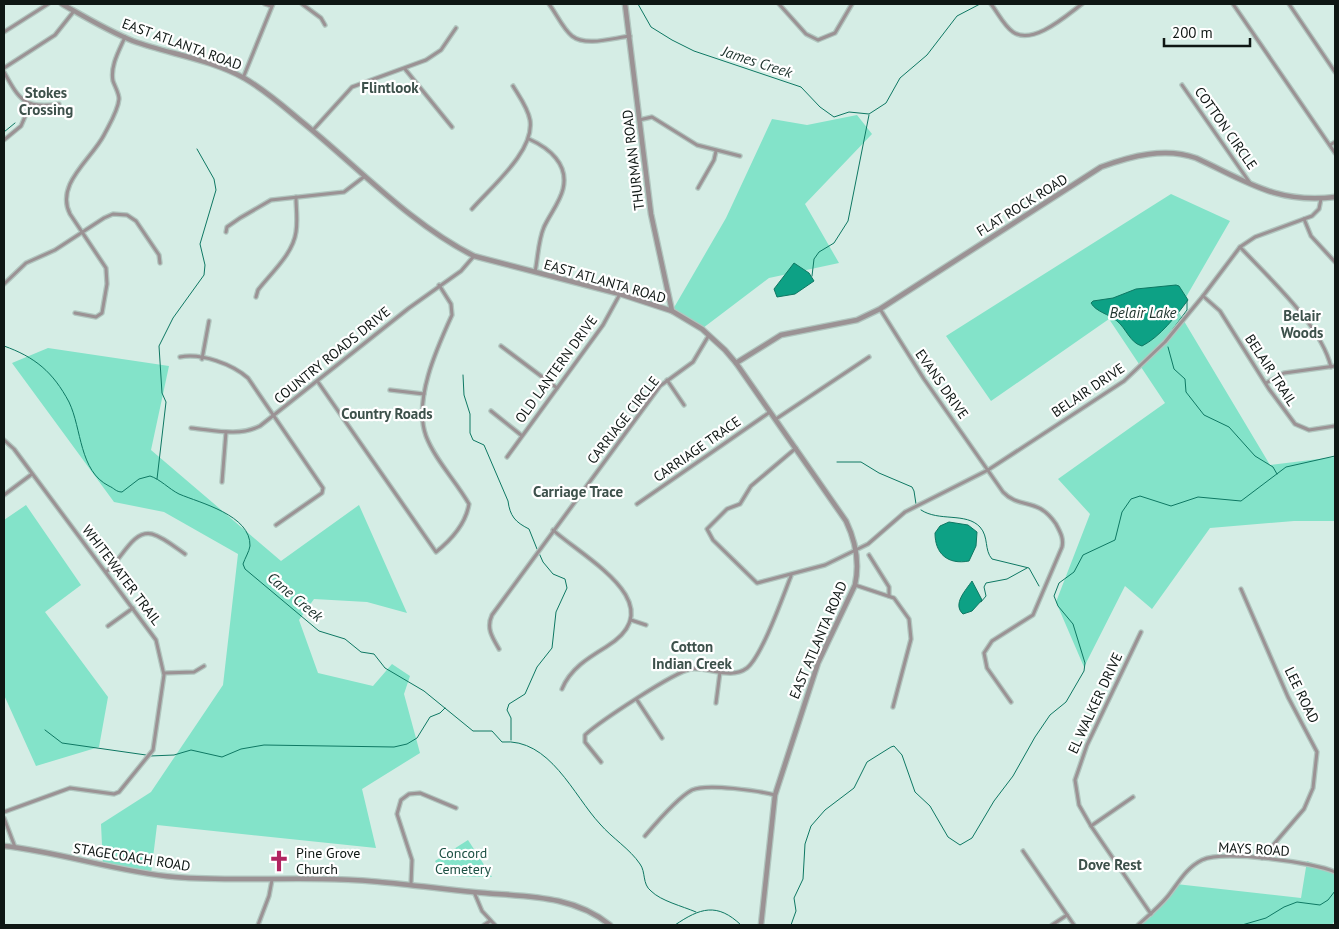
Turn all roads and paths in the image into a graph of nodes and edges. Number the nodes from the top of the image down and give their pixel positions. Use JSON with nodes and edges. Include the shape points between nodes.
{"nodes":[{"id":1,"x":48,"y":4,"type":"edge"},
{"id":2,"x":62,"y":4,"type":"edge"},
{"id":3,"x":265,"y":4,"type":"edge"},
{"id":4,"x":302,"y":4,"type":"edge"},
{"id":5,"x":549,"y":4,"type":"edge"},
{"id":6,"x":625,"y":4,"type":"edge"},
{"id":7,"x":779,"y":4,"type":"edge"},
{"id":8,"x":852,"y":4,"type":"edge"},
{"id":9,"x":991,"y":4,"type":"edge"},
{"id":10,"x":1082,"y":4,"type":"edge"},
{"id":11,"x":1232,"y":4,"type":"edge"},
{"id":12,"x":1289,"y":4,"type":"edge"},
{"id":13,"x":272,"y":5,"type":"edge"},
{"id":14,"x":74,"y":11,"type":"junction"},
{"id":15,"x":325,"y":25,"type":"dead end"},
{"id":16,"x":456,"y":28,"type":"dead end"},
{"id":17,"x":4,"y":32,"type":"edge"},
{"id":18,"x":630,"y":36,"type":"junction"},
{"id":19,"x":125,"y":38,"type":"junction"},
{"id":20,"x":405,"y":69,"type":"junction"},
{"id":21,"x":4,"y":70,"type":"edge"},
{"id":22,"x":1335,"y":72,"type":"edge"},
{"id":23,"x":243,"y":78,"type":"junction"},
{"id":24,"x":1182,"y":85,"type":"dead end"},
{"id":25,"x":513,"y":86,"type":"dead end"},
{"id":26,"x":60,"y":104,"type":"dead end"},
{"id":27,"x":30,"y":105,"type":"junction"},
{"id":28,"x":639,"y":120,"type":"junction"},
{"id":29,"x":452,"y":127,"type":"dead end"},
{"id":30,"x":313,"y":130,"type":"junction"},
{"id":31,"x":529,"y":139,"type":"junction"},
{"id":32,"x":4,"y":140,"type":"edge"},
{"id":33,"x":1335,"y":142,"type":"edge"},
{"id":34,"x":1330,"y":145,"type":"junction"},
{"id":35,"x":716,"y":151,"type":"junction"},
{"id":36,"x":1335,"y":153,"type":"edge"},
{"id":37,"x":740,"y":156,"type":"dead end"},
{"id":38,"x":366,"y":175,"type":"junction"},
{"id":39,"x":1250,"y":184,"type":"junction"},
{"id":40,"x":698,"y":188,"type":"dead end"},
{"id":41,"x":296,"y":196,"type":"junction"},
{"id":42,"x":1335,"y":197,"type":"edge"},
{"id":43,"x":1321,"y":199,"type":"junction"},
{"id":44,"x":472,"y":208,"type":"dead end"},
{"id":45,"x":1304,"y":219,"type":"junction"},
{"id":46,"x":83,"y":232,"type":"junction"},
{"id":47,"x":226,"y":232,"type":"dead end"},
{"id":48,"x":1240,"y":247,"type":"junction"},
{"id":49,"x":474,"y":256,"type":"junction"},
{"id":50,"x":1335,"y":262,"type":"edge"},
{"id":51,"x":160,"y":263,"type":"dead end"},
{"id":52,"x":535,"y":273,"type":"junction"},
{"id":53,"x":4,"y":284,"type":"edge"},
{"id":54,"x":439,"y":285,"type":"junction"},
{"id":55,"x":620,"y":294,"type":"junction"},
{"id":56,"x":1203,"y":296,"type":"junction"},
{"id":57,"x":256,"y":297,"type":"dead end"},
{"id":58,"x":880,"y":309,"type":"junction"},
{"id":59,"x":672,"y":311,"type":"junction"},
{"id":60,"x":75,"y":312,"type":"dead end"},
{"id":61,"x":209,"y":321,"type":"dead end"},
{"id":62,"x":709,"y":335,"type":"junction"},
{"id":63,"x":501,"y":346,"type":"dead end"},
{"id":64,"x":180,"y":357,"type":"dead end"},
{"id":65,"x":869,"y":357,"type":"dead end"},
{"id":66,"x":202,"y":359,"type":"junction"},
{"id":67,"x":736,"y":363,"type":"junction"},
{"id":68,"x":1333,"y":366,"type":"edge"},
{"id":69,"x":667,"y":380,"type":"junction"},
{"id":70,"x":318,"y":382,"type":"junction"},
{"id":71,"x":1266,"y":383,"type":"junction"},
{"id":72,"x":557,"y":388,"type":"junction"},
{"id":73,"x":390,"y":390,"type":"dead end"},
{"id":74,"x":424,"y":394,"type":"junction"},
{"id":75,"x":684,"y":405,"type":"dead end"},
{"id":76,"x":491,"y":411,"type":"dead end"},
{"id":77,"x":771,"y":412,"type":"junction"},
{"id":78,"x":275,"y":416,"type":"junction"},
{"id":79,"x":776,"y":419,"type":"junction"},
{"id":80,"x":1335,"y":426,"type":"edge"},
{"id":81,"x":190,"y":428,"type":"dead end"},
{"id":82,"x":226,"y":432,"type":"junction"},
{"id":83,"x":522,"y":435,"type":"junction"},
{"id":84,"x":4,"y":440,"type":"edge"},
{"id":85,"x":796,"y":448,"type":"junction"},
{"id":86,"x":507,"y":456,"type":"dead end"},
{"id":87,"x":988,"y":470,"type":"junction"},
{"id":88,"x":32,"y":474,"type":"junction"},
{"id":89,"x":222,"y":482,"type":"dead end"},
{"id":90,"x":4,"y":495,"type":"edge"},
{"id":91,"x":637,"y":504,"type":"dead end"},
{"id":92,"x":276,"y":525,"type":"dead end"},
{"id":93,"x":553,"y":530,"type":"junction"},
{"id":94,"x":857,"y":550,"type":"junction"},
{"id":95,"x":185,"y":554,"type":"dead end"},
{"id":96,"x":869,"y":555,"type":"dead end"},
{"id":97,"x":106,"y":572,"type":"junction"},
{"id":98,"x":792,"y":576,"type":"junction"},
{"id":99,"x":855,"y":585,"type":"junction"},
{"id":100,"x":1241,"y":589,"type":"dead end"},
{"id":101,"x":889,"y":596,"type":"junction"},
{"id":102,"x":133,"y":608,"type":"junction"},
{"id":103,"x":631,"y":620,"type":"junction"},
{"id":104,"x":646,"y":625,"type":"dead end"},
{"id":105,"x":108,"y":626,"type":"dead end"},
{"id":106,"x":1141,"y":632,"type":"dead end"},
{"id":107,"x":498,"y":649,"type":"dead end"},
{"id":108,"x":204,"y":666,"type":"dead end"},
{"id":109,"x":720,"y":672,"type":"junction"},
{"id":110,"x":164,"y":673,"type":"junction"},
{"id":111,"x":562,"y":689,"type":"dead end"},
{"id":112,"x":637,"y":700,"type":"junction"},
{"id":113,"x":1011,"y":702,"type":"dead end"},
{"id":114,"x":716,"y":703,"type":"dead end"},
{"id":115,"x":893,"y":707,"type":"dead end"},
{"id":116,"x":662,"y":738,"type":"dead end"},
{"id":117,"x":601,"y":762,"type":"dead end"},
{"id":118,"x":776,"y":795,"type":"junction"},
{"id":119,"x":1133,"y":797,"type":"dead end"},
{"id":120,"x":456,"y":808,"type":"dead end"},
{"id":121,"x":4,"y":812,"type":"edge"},
{"id":122,"x":4,"y":818,"type":"edge"},
{"id":123,"x":1091,"y":826,"type":"junction"},
{"id":124,"x":645,"y":836,"type":"dead end"},
{"id":125,"x":4,"y":846,"type":"edge"},
{"id":126,"x":15,"y":847,"type":"junction"},
{"id":127,"x":1023,"y":851,"type":"dead end"},
{"id":128,"x":1262,"y":858,"type":"junction"},
{"id":129,"x":1335,"y":872,"type":"edge"},
{"id":130,"x":272,"y":880,"type":"junction"},
{"id":131,"x":411,"y":884,"type":"junction"},
{"id":132,"x":474,"y":892,"type":"junction"},
{"id":133,"x":1151,"y":914,"type":"junction"},
{"id":134,"x":1067,"y":915,"type":"junction"},
{"id":135,"x":490,"y":921,"type":"junction"},
{"id":136,"x":258,"y":925,"type":"edge"},
{"id":137,"x":484,"y":925,"type":"edge"},
{"id":138,"x":495,"y":925,"type":"edge"},
{"id":139,"x":610,"y":925,"type":"edge"},
{"id":140,"x":761,"y":925,"type":"edge"},
{"id":141,"x":1052,"y":925,"type":"edge"},
{"id":142,"x":1074,"y":925,"type":"edge"},
{"id":143,"x":1138,"y":925,"type":"edge"}],
"edges":[{"from":1,"to":17,"type":"street"},
{"from":2,"to":14,"type":"street","name":"EAST ATLANTA ROAD"},
{"from":3,"to":13,"type":"street"},
{"from":4,"to":15,"type":"street"},
{"from":5,"to":18,"type":"street","via":[[570,35],[577,39],[588,41]]},
{"from":6,"to":18,"type":"street","name":"THURMAN ROAD"},
{"from":7,"to":8,"type":"street","via":[[810,38],[818,40],[835,33]]},
{"from":9,"to":10,"type":"street","via":[[1012,32],[1022,36],[1042,31]]},
{"from":11,"to":34,"type":"street"},
{"from":12,"to":22,"type":"street"},
{"from":13,"to":23,"type":"street"},
{"from":14,"to":19,"type":"street","name":"EAST ATLANTA ROAD"},
{"from":14,"to":21,"type":"street","via":[[55,35]]},
{"from":16,"to":20,"type":"street","via":[[441,50]]},
{"from":18,"to":28,"type":"street","name":"THURMAN ROAD"},
{"from":19,"to":23,"type":"street","name":"EAST ATLANTA ROAD"},
{"from":19,"to":46,"type":"street","via":[[112,69],[119,99],[117,108],[101,141],[66,194],[66,206]]},
{"from":20,"to":29,"type":"street"},
{"from":20,"to":30,"type":"street","via":[[352,86]]},
{"from":21,"to":27,"type":"street","via":[[21,98]]},
{"from":23,"to":30,"type":"street","name":"EAST ATLANTA ROAD","via":[[276,99]]},
{"from":24,"to":39,"type":"street","name":"COTTON CIRCLE"},
{"from":25,"to":31,"type":"street","via":[[528,114]]},
{"from":26,"to":27,"type":"street"},
{"from":27,"to":32,"type":"street","via":[[21,126]]},
{"from":28,"to":35,"type":"street","via":[[652,117],[697,145]]},
{"from":28,"to":59,"type":"street","name":"THURMAN ROAD","via":[[651,214]]},
{"from":30,"to":38,"type":"street","name":"EAST ATLANTA ROAD"},
{"from":31,"to":44,"type":"street","via":[[518,157]]},
{"from":31,"to":52,"type":"street","via":[[555,155],[564,180],[560,197],[541,236]]},
{"from":33,"to":34,"type":"street"},
{"from":34,"to":36,"type":"street"},
{"from":35,"to":37,"type":"street"},
{"from":35,"to":40,"type":"street"},
{"from":38,"to":41,"type":"street","via":[[344,192]]},
{"from":38,"to":49,"type":"street","name":"EAST ATLANTA ROAD","via":[[435,233]]},
{"from":39,"to":43,"type":"street","name":"FLAT ROCK ROAD","via":[[1278,196]]},
{"from":39,"to":58,"type":"street","name":"FLAT ROCK ROAD","via":[[1183,154],[1156,153],[1107,165]]},
{"from":41,"to":47,"type":"street","via":[[261,204],[227,227]]},
{"from":41,"to":57,"type":"street","via":[[294,240]]},
{"from":42,"to":43,"type":"street","name":"FLAT ROCK ROAD"},
{"from":43,"to":45,"type":"street","name":"BELAIR DRIVE","via":[[1318,211]]},
{"from":45,"to":48,"type":"street","name":"BELAIR DRIVE","via":[[1255,237]]},
{"from":45,"to":50,"type":"street","via":[[1311,236]]},
{"from":46,"to":51,"type":"street","via":[[109,215],[126,216],[140,228],[159,255]]},
{"from":46,"to":53,"type":"street","via":[[21,267]]},
{"from":46,"to":60,"type":"street","via":[[104,264],[107,284],[99,316]]},
{"from":48,"to":56,"type":"street","name":"BELAIR DRIVE"},
{"from":48,"to":68,"type":"street","via":[[1298,309]]},
{"from":49,"to":52,"type":"street","name":"EAST ATLANTA ROAD"},
{"from":49,"to":54,"type":"street","name":"COUNTRY ROADS DRIVE"},
{"from":52,"to":55,"type":"street","name":"EAST ATLANTA ROAD"},
{"from":54,"to":70,"type":"street","name":"COUNTRY ROADS DRIVE"},
{"from":54,"to":74,"type":"street","via":[[451,304],[452,315]]},
{"from":55,"to":59,"type":"street","name":"EAST ATLANTA ROAD"},
{"from":55,"to":72,"type":"street","name":"OLD LANTERN DRIVE","via":[[603,325]]},
{"from":56,"to":71,"type":"street","name":"BELAIR TRAIL","via":[[1220,311]]},
{"from":56,"to":87,"type":"street","name":"BELAIR DRIVE","via":[[1165,342],[1124,381]]},
{"from":58,"to":67,"type":"street","name":"FLAT ROCK ROAD","via":[[857,320],[781,335]]},
{"from":58,"to":87,"type":"street","name":"EVANS DRIVE"},
{"from":59,"to":62,"type":"street","name":"EAST ATLANTA ROAD"},
{"from":61,"to":66,"type":"street"},
{"from":62,"to":67,"type":"street","name":"EAST ATLANTA ROAD"},
{"from":62,"to":69,"type":"street","name":"CARRIAGE CIRCLE","via":[[693,362]]},
{"from":63,"to":72,"type":"street"},
{"from":64,"to":66,"type":"street"},
{"from":65,"to":79,"type":"street"},
{"from":66,"to":78,"type":"street","via":[[238,369]]},
{"from":67,"to":77,"type":"street","name":"EAST ATLANTA ROAD"},
{"from":68,"to":71,"type":"street","via":[[1284,373]]},
{"from":69,"to":75,"type":"street"},
{"from":69,"to":93,"type":"street","name":"CARRIAGE CIRCLE"},
{"from":70,"to":74,"type":"street","via":[[436,552],[462,523],[469,504],[426,436],[422,412]]},
{"from":70,"to":78,"type":"street","name":"COUNTRY ROADS DRIVE"},
{"from":71,"to":80,"type":"street","name":"BELAIR TRAIL","via":[[1295,424],[1309,430]]},
{"from":72,"to":83,"type":"street","name":"OLD LANTERN DRIVE"},
{"from":73,"to":74,"type":"street"},
{"from":76,"to":83,"type":"street"},
{"from":77,"to":79,"type":"street","name":"EAST ATLANTA ROAD"},
{"from":77,"to":91,"type":"street","name":"CARRIAGE TRACE"},
{"from":78,"to":82,"type":"street","name":"COUNTRY ROADS DRIVE","via":[[251,431]]},
{"from":78,"to":92,"type":"street","via":[[324,491]]},
{"from":79,"to":85,"type":"street","name":"EAST ATLANTA ROAD"},
{"from":81,"to":82,"type":"street","name":"COUNTRY ROADS DRIVE"},
{"from":82,"to":89,"type":"street"},
{"from":83,"to":86,"type":"street","name":"OLD LANTERN DRIVE"},
{"from":84,"to":88,"type":"street","name":"WHITEWATER TRAIL"},
{"from":85,"to":94,"type":"street","name":"EAST ATLANTA ROAD","via":[[846,521]]},
{"from":85,"to":98,"type":"street","name":"BELAIR DRIVE","via":[[751,486],[740,504],[727,509],[707,529],[713,540],[759,583]]},
{"from":87,"to":94,"type":"street","name":"BELAIR DRIVE","via":[[906,512]]},
{"from":87,"to":113,"type":"street","name":"EVANS DRIVE","via":[[1006,495],[1047,512],[1063,539],[1034,613],[990,643],[984,653],[987,668]]},
{"from":88,"to":90,"type":"street"},
{"from":88,"to":97,"type":"street","name":"WHITEWATER TRAIL"},
{"from":93,"to":103,"type":"street","via":[[602,567],[618,584],[630,608]]},
{"from":93,"to":107,"type":"street","name":"CARRIAGE CIRCLE","via":[[489,622],[491,636]]},
{"from":94,"to":98,"type":"street","name":"BELAIR DRIVE"},
{"from":94,"to":99,"type":"street","name":"EAST ATLANTA ROAD"},
{"from":95,"to":97,"type":"street","via":[[156,536],[146,534],[135,538],[118,563]]},
{"from":96,"to":101,"type":"street","via":[[889,587]]},
{"from":97,"to":102,"type":"street","name":"WHITEWATER TRAIL"},
{"from":98,"to":109,"type":"street","via":[[752,664],[740,672]]},
{"from":99,"to":101,"type":"street"},
{"from":99,"to":118,"type":"street","name":"EAST ATLANTA ROAD","via":[[831,633],[805,698]]},
{"from":100,"to":128,"type":"street","name":"LEE ROAD","via":[[1316,752],[1313,788],[1304,809]]},
{"from":101,"to":115,"type":"street","via":[[902,606],[909,619],[911,633]]},
{"from":102,"to":105,"type":"street"},
{"from":102,"to":110,"type":"street","name":"WHITEWATER TRAIL","via":[[156,640]]},
{"from":103,"to":104,"type":"street"},
{"from":103,"to":111,"type":"street","via":[[622,635],[569,674]]},
{"from":106,"to":123,"type":"street","name":"EL WALKER DRIVE","via":[[1076,774],[1080,805]]},
{"from":108,"to":110,"type":"street","via":[[194,672]]},
{"from":109,"to":112,"type":"street","via":[[702,669],[680,672]]},
{"from":109,"to":114,"type":"street"},
{"from":110,"to":121,"type":"street","name":"WHITEWATER TRAIL","via":[[153,750],[119,792],[70,788]]},
{"from":112,"to":116,"type":"street"},
{"from":112,"to":117,"type":"street","via":[[585,735],[585,742]]},
{"from":118,"to":124,"type":"street","via":[[713,787],[693,790]]},
{"from":118,"to":140,"type":"street","name":"EAST ATLANTA ROAD"},
{"from":119,"to":123,"type":"street"},
{"from":120,"to":131,"type":"street","via":[[420,793],[409,794],[401,800],[397,814],[412,860]]},
{"from":122,"to":126,"type":"street"},
{"from":123,"to":133,"type":"street","name":"EL WALKER DRIVE"},
{"from":125,"to":126,"type":"street","name":"STAGECOACH ROAD"},
{"from":126,"to":130,"type":"street","name":"STAGECOACH ROAD","via":[[155,875]]},
{"from":127,"to":134,"type":"street"},
{"from":128,"to":129,"type":"street","name":"MAYS ROAD","via":[[1310,864]]},
{"from":128,"to":133,"type":"street","name":"MAYS ROAD","via":[[1202,860],[1179,879]]},
{"from":130,"to":131,"type":"street","name":"STAGECOACH ROAD"},
{"from":130,"to":136,"type":"street"},
{"from":131,"to":132,"type":"street","name":"STAGECOACH ROAD"},
{"from":132,"to":135,"type":"street"},
{"from":132,"to":139,"type":"street","name":"STAGECOACH ROAD","via":[[554,900],[589,911]]},
{"from":133,"to":143,"type":"street","name":"MAYS ROAD"},
{"from":134,"to":141,"type":"street"},
{"from":134,"to":142,"type":"street"},
{"from":135,"to":137,"type":"street"},
{"from":135,"to":138,"type":"street"}]}
